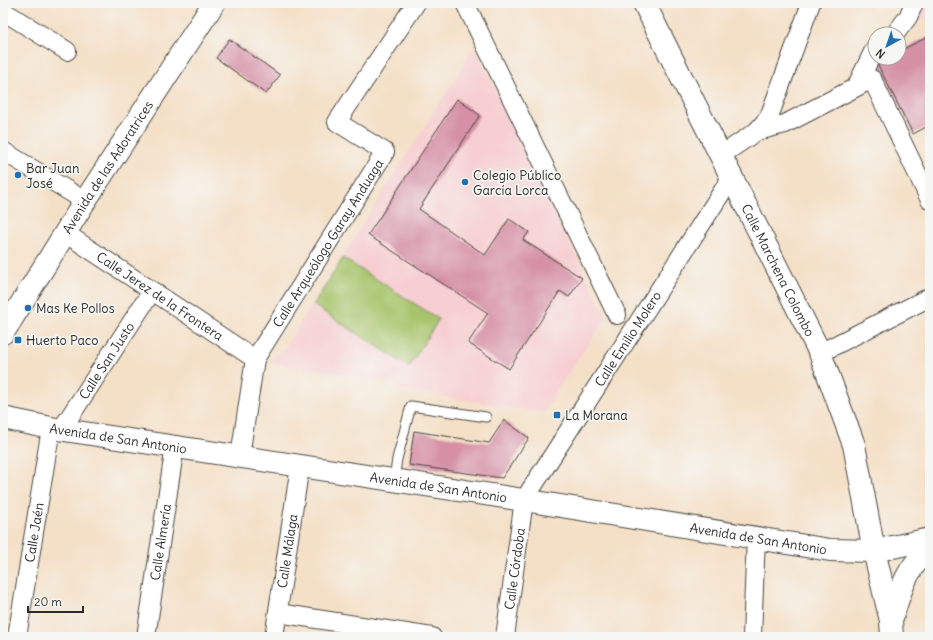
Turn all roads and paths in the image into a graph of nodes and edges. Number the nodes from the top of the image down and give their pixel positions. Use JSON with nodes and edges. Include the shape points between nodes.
{"nodes":[{"id":1,"x":214,"y":3,"type":"edge"},
{"id":2,"x":416,"y":3,"type":"edge"},
{"id":3,"x":465,"y":3,"type":"edge"},
{"id":4,"x":644,"y":3,"type":"edge"},
{"id":5,"x":811,"y":3,"type":"edge"},
{"id":6,"x":914,"y":3,"type":"edge"},
{"id":7,"x":3,"y":11,"type":"edge"},
{"id":8,"x":902,"y":26,"type":"edge"},
{"id":9,"x":67,"y":51,"type":"dead end"},
{"id":10,"x":867,"y":64,"type":"edge"},
{"id":11,"x":856,"y":87,"type":"junction"},
{"id":12,"x":757,"y":131,"type":"junction"},
{"id":13,"x":3,"y":151,"type":"edge"},
{"id":14,"x":720,"y":156,"type":"junction"},
{"id":15,"x":731,"y":178,"type":"junction"},
{"id":16,"x":930,"y":200,"type":"edge"},
{"id":17,"x":85,"y":201,"type":"junction"},
{"id":18,"x":66,"y":233,"type":"junction"},
{"id":19,"x":152,"y":291,"type":"junction"},
{"id":20,"x":930,"y":297,"type":"edge"},
{"id":21,"x":617,"y":315,"type":"dead end"},
{"id":22,"x":3,"y":333,"type":"edge"},
{"id":23,"x":820,"y":353,"type":"junction"},
{"id":24,"x":255,"y":359,"type":"junction"},
{"id":25,"x":486,"y":417,"type":"dead end"},
{"id":26,"x":3,"y":418,"type":"edge"},
{"id":27,"x":56,"y":429,"type":"junction"},
{"id":28,"x":175,"y":446,"type":"junction"},
{"id":29,"x":240,"y":456,"type":"junction"},
{"id":30,"x":300,"y":466,"type":"junction"},
{"id":31,"x":394,"y":480,"type":"junction"},
{"id":32,"x":524,"y":500,"type":"junction"},
{"id":33,"x":756,"y":538,"type":"junction"},
{"id":34,"x":930,"y":539,"type":"edge"},
{"id":35,"x":930,"y":549,"type":"edge"},
{"id":36,"x":874,"y":551,"type":"junction"},
{"id":37,"x":278,"y":613,"type":"junction"},
{"id":38,"x":892,"y":629,"type":"edge"},
{"id":39,"x":17,"y":637,"type":"edge"},
{"id":40,"x":146,"y":637,"type":"edge"},
{"id":41,"x":274,"y":637,"type":"edge"},
{"id":42,"x":432,"y":637,"type":"edge"},
{"id":43,"x":505,"y":637,"type":"edge"},
{"id":44,"x":752,"y":637,"type":"edge"}],
"edges":[{"from":1,"to":17,"type":"main road","name":"Avenida de las Adoratrices"},
{"from":2,"to":24,"type":"street","name":"Calle Arqueólogo Garay Anduaga","via":[[337,122],[385,152]]},
{"from":3,"to":21,"type":"street"},
{"from":4,"to":14,"type":"main road","name":"Calle Marchena Colombo"},
{"from":5,"to":12,"type":"street","via":[[770,117]]},
{"from":6,"to":8,"type":"street"},
{"from":7,"to":9,"type":"street"},
{"from":10,"to":11,"type":"street"},
{"from":11,"to":12,"type":"street","via":[[785,124]]},
{"from":11,"to":16,"type":"street","via":[[872,79]]},
{"from":12,"to":14,"type":"street"},
{"from":13,"to":17,"type":"street"},
{"from":14,"to":15,"type":"main road","name":"Calle Marchena Colombo"},
{"from":15,"to":23,"type":"main road","name":"Calle Marchena Colombo"},
{"from":15,"to":32,"type":"street","name":"Calle Emilio Molero"},
{"from":17,"to":18,"type":"main road","name":"Avenida de las Adoratrices"},
{"from":18,"to":19,"type":"street","name":"Calle Jerez de la Frontera"},
{"from":18,"to":22,"type":"main road","name":"Avenida de las Adoratrices"},
{"from":19,"to":24,"type":"street","name":"Calle Jerez de la Frontera"},
{"from":19,"to":27,"type":"street","name":"Calle San Justo"},
{"from":20,"to":23,"type":"street"},
{"from":23,"to":36,"type":"main road","name":"Calle Marchena Colombo","via":[[854,445]]},
{"from":24,"to":29,"type":"street","name":"Calle Arqueólogo Garay Anduaga"},
{"from":25,"to":31,"type":"lane","via":[[410,406]]},
{"from":26,"to":27,"type":"main road","name":"Avenida de San Antonio"},
{"from":27,"to":28,"type":"main road","name":"Avenida de San Antonio"},
{"from":27,"to":39,"type":"street","name":"Calle Jaén"},
{"from":28,"to":29,"type":"main road","name":"Avenida de San Antonio"},
{"from":28,"to":40,"type":"street","name":"Calle Almería"},
{"from":29,"to":30,"type":"main road","name":"Avenida de San Antonio"},
{"from":30,"to":31,"type":"main road","name":"Avenida de San Antonio"},
{"from":30,"to":37,"type":"street","name":"Calle Málaga"},
{"from":31,"to":32,"type":"main road","name":"Avenida de San Antonio"},
{"from":32,"to":33,"type":"main road","name":"Avenida de San Antonio"},
{"from":32,"to":43,"type":"street","name":"Calle Córdoba"},
{"from":33,"to":36,"type":"main road","name":"Avenida de San Antonio","via":[[830,550]]},
{"from":33,"to":44,"type":"street"},
{"from":34,"to":36,"type":"main road","name":"Avenida de San Antonio"},
{"from":35,"to":38,"type":"main road","via":[[921,556],[906,576]]},
{"from":36,"to":38,"type":"main road","name":"Calle Marchena Colombo"},
{"from":37,"to":41,"type":"street","name":"Calle Málaga"},
{"from":37,"to":42,"type":"street"}]}
